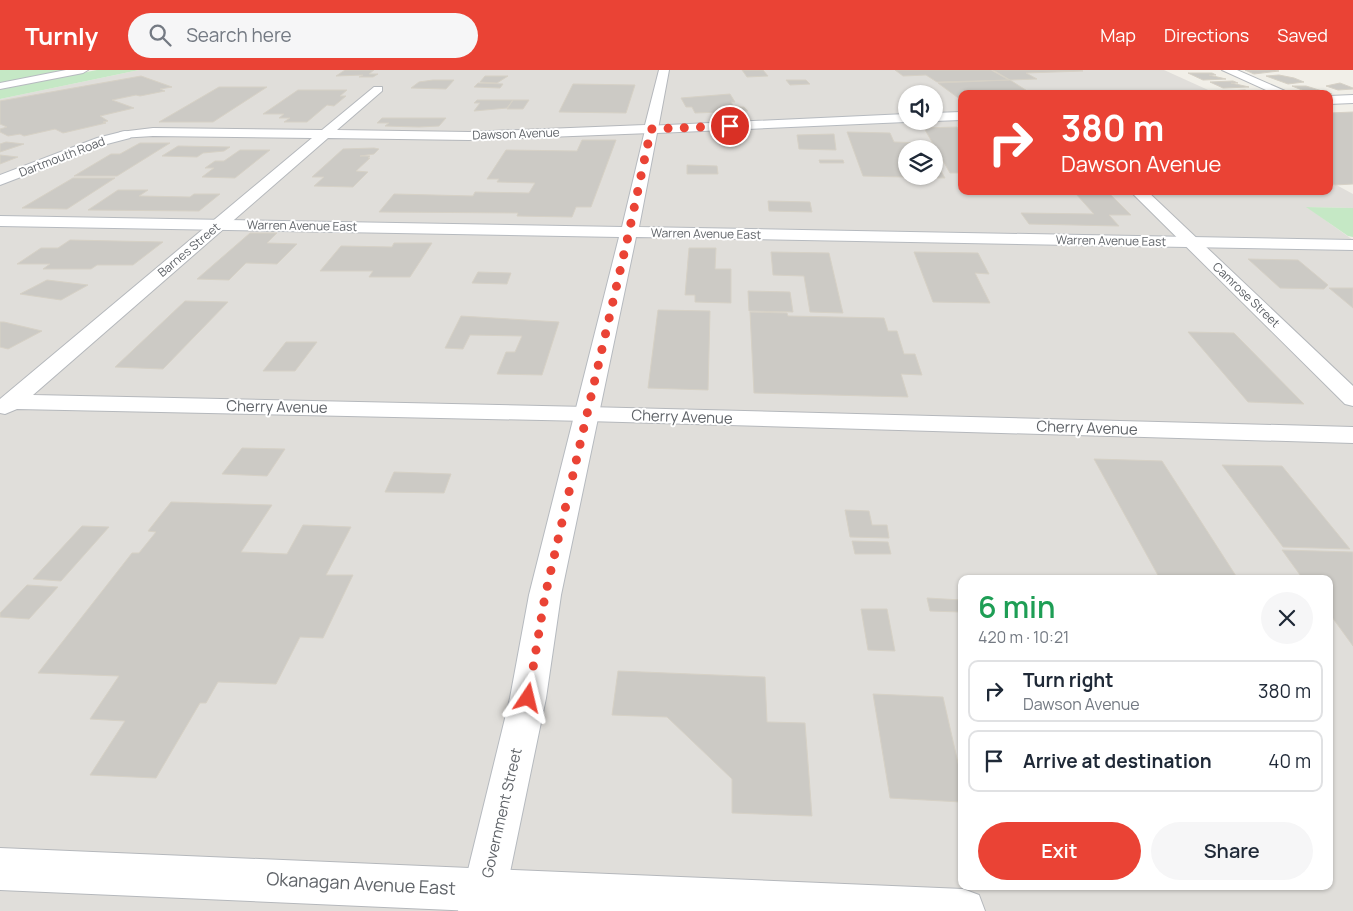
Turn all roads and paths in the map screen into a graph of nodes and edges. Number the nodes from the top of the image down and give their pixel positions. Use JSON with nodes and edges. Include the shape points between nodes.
{"nodes":[{"id":1,"x":84,"y":70,"type":"edge"},
{"id":2,"x":664,"y":70,"type":"edge"},
{"id":3,"x":1227,"y":70,"type":"edge"},
{"id":4,"x":0,"y":86,"type":"edge"},
{"id":5,"x":378,"y":89,"type":"dead end"},
{"id":6,"x":1276,"y":90,"type":"edge"},
{"id":7,"x":1353,"y":99,"type":"edge"},
{"id":8,"x":1333,"y":100,"type":"edge"},
{"id":9,"x":958,"y":116,"type":"edge"},
{"id":10,"x":943,"y":117,"type":"edge"},
{"id":11,"x":898,"y":118,"type":"edge"},
{"id":12,"x":651,"y":129,"type":"junction"},
{"id":13,"x":125,"y":134,"type":"joint"},
{"id":14,"x":325,"y":134,"type":"junction"},
{"id":15,"x":0,"y":180,"type":"edge"},
{"id":16,"x":1142,"y":195,"type":"edge"},
{"id":17,"x":0,"y":221,"type":"edge"},
{"id":18,"x":220,"y":224,"type":"junction"},
{"id":19,"x":629,"y":232,"type":"junction"},
{"id":20,"x":1191,"y":243,"type":"junction"},
{"id":21,"x":1353,"y":246,"type":"edge"},
{"id":22,"x":1353,"y":399,"type":"edge"},
{"id":23,"x":6,"y":407,"type":"edge"},
{"id":24,"x":586,"y":414,"type":"junction"},
{"id":25,"x":1353,"y":435,"type":"edge"},
{"id":26,"x":0,"y":868,"type":"edge"},
{"id":27,"x":482,"y":901,"type":"edge"},
{"id":28,"x":962,"y":911,"type":"edge"}],
"edges":[{"from":1,"to":4,"type":"street"},
{"from":2,"to":12,"type":"street","name":"Government Street"},
{"from":3,"to":6,"type":"street"},
{"from":5,"to":14,"type":"street","name":"Barnes Street"},
{"from":7,"to":8,"type":"street"},
{"from":9,"to":10,"type":"street"},
{"from":11,"to":12,"type":"street","name":"Dawson Avenue"},
{"from":12,"to":14,"type":"street","name":"Dawson Avenue","via":[[469,136]]},
{"from":12,"to":19,"type":"street","name":"Government Street"},
{"from":13,"to":14,"type":"street","name":"Dawson Avenue"},
{"from":13,"to":15,"type":"street","name":"Dartmouth Road"},
{"from":14,"to":18,"type":"street","name":"Barnes Street"},
{"from":16,"to":20,"type":"street","name":"Camrose Street"},
{"from":17,"to":18,"type":"street","name":"Warren Avenue East"},
{"from":18,"to":19,"type":"street","name":"Warren Avenue East"},
{"from":18,"to":23,"type":"street","name":"Barnes Street"},
{"from":19,"to":20,"type":"street","name":"Warren Avenue East"},
{"from":19,"to":24,"type":"street","name":"Government Street"},
{"from":20,"to":21,"type":"street","name":"Warren Avenue East"},
{"from":20,"to":22,"type":"street","name":"Camrose Street"},
{"from":23,"to":24,"type":"street","name":"Cherry Avenue"},
{"from":24,"to":25,"type":"street","name":"Cherry Avenue"},
{"from":24,"to":27,"type":"street","name":"Government Street","via":[[545,596],[528,698]]},
{"from":26,"to":27,"type":"street","name":"Okanagan Avenue East"},
{"from":27,"to":28,"type":"street","name":"Okanagan Avenue East"}]}
